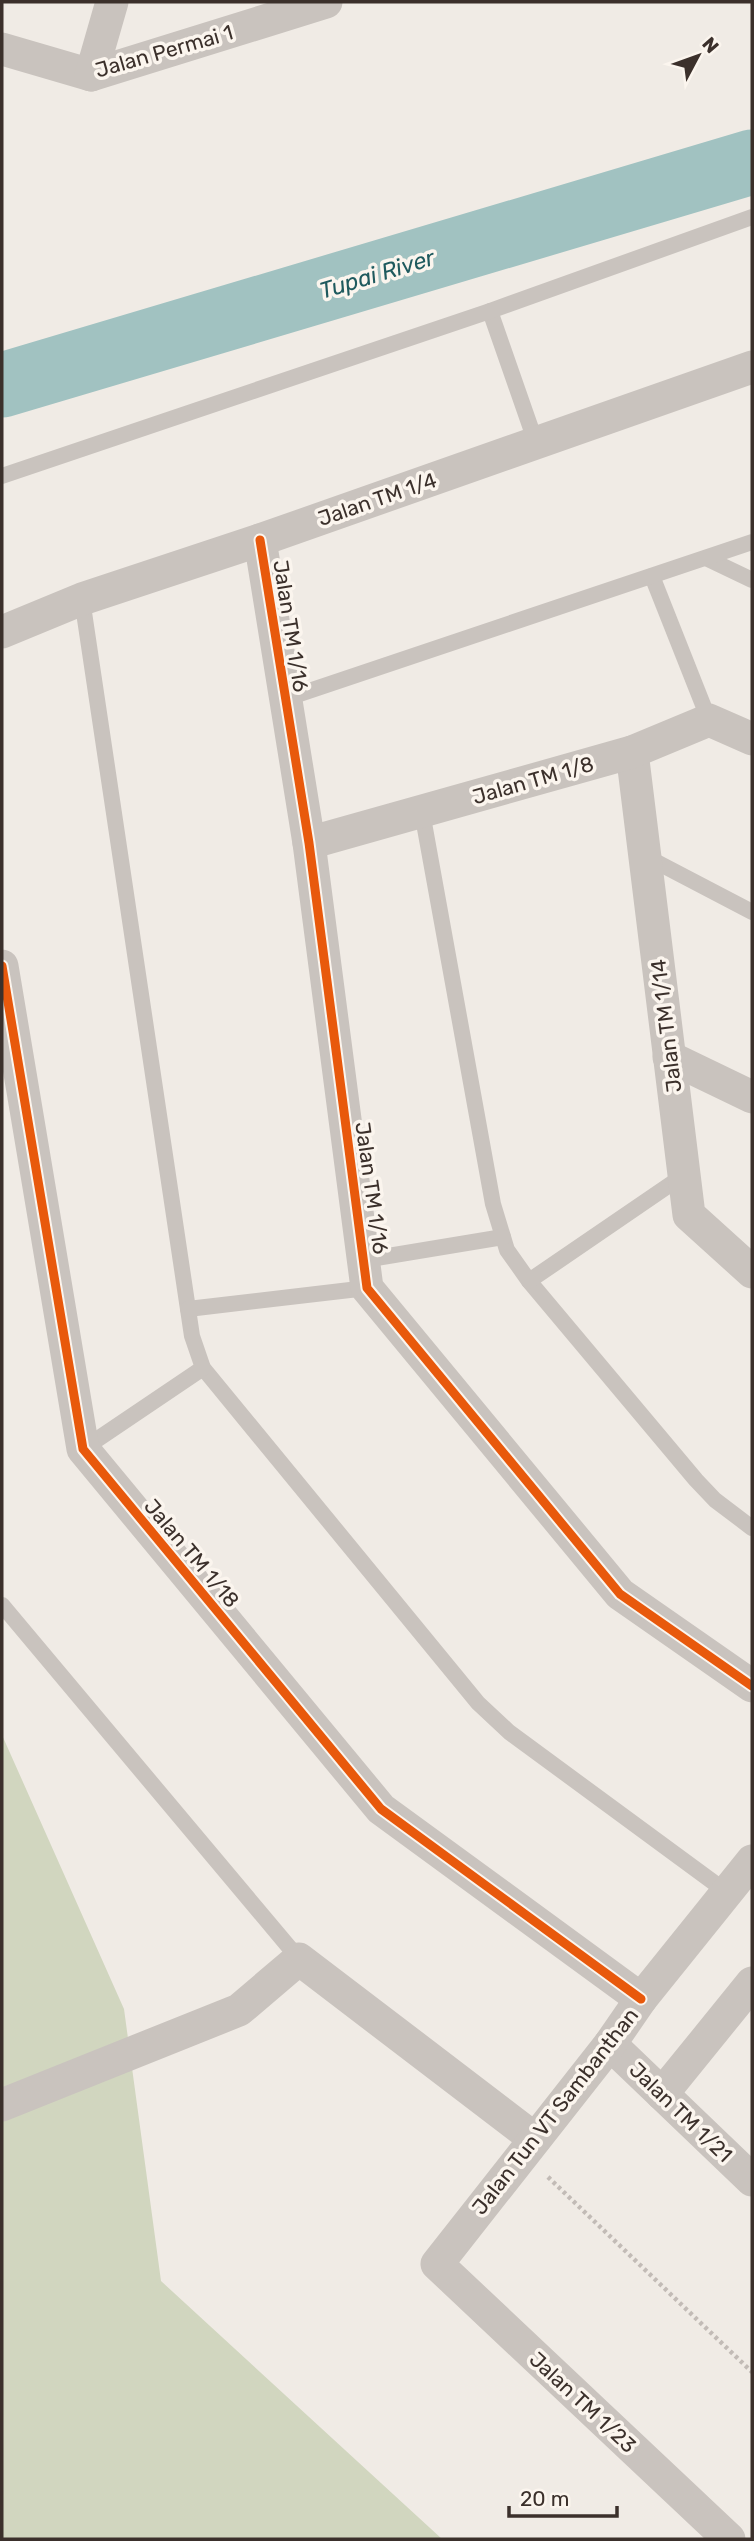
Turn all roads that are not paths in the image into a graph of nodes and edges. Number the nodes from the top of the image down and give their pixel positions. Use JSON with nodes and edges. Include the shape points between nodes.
{"nodes":[{"id":1,"x":112,"y":2,"type":"edge"},
{"id":2,"x":326,"y":2,"type":"edge"},
{"id":3,"x":2,"y":49,"type":"edge"},
{"id":4,"x":91,"y":75,"type":"junction"},
{"id":5,"x":752,"y":217,"type":"edge"},
{"id":6,"x":490,"y":311,"type":"junction"},
{"id":7,"x":752,"y":367,"type":"edge"},
{"id":8,"x":536,"y":443,"type":"junction"},
{"id":9,"x":2,"y":476,"type":"edge"},
{"id":10,"x":260,"y":540,"type":"junction"},
{"id":11,"x":752,"y":542,"type":"edge"},
{"id":12,"x":706,"y":558,"type":"junction"},
{"id":13,"x":652,"y":576,"type":"junction"},
{"id":14,"x":752,"y":580,"type":"edge"},
{"id":15,"x":82,"y":599,"type":"junction"},
{"id":16,"x":2,"y":632,"type":"edge"},
{"id":17,"x":285,"y":699,"type":"junction"},
{"id":18,"x":709,"y":720,"type":"junction"},
{"id":19,"x":752,"y":739,"type":"edge"},
{"id":20,"x":632,"y":752,"type":"junction"},
{"id":21,"x":422,"y":812,"type":"junction"},
{"id":22,"x":309,"y":844,"type":"junction"},
{"id":23,"x":645,"y":856,"type":"junction"},
{"id":24,"x":752,"y":912,"type":"edge"},
{"id":25,"x":2,"y":966,"type":"edge"},
{"id":26,"x":669,"y":1057,"type":"junction"},
{"id":27,"x":752,"y":1097,"type":"edge"},
{"id":28,"x":684,"y":1175,"type":"junction"},
{"id":29,"x":503,"y":1237,"type":"junction"},
{"id":30,"x":752,"y":1272,"type":"edge"},
{"id":31,"x":366,"y":1274,"type":"junction"},
{"id":32,"x":529,"y":1281,"type":"junction"},
{"id":33,"x":188,"y":1309,"type":"junction"},
{"id":34,"x":203,"y":1368,"type":"junction"},
{"id":35,"x":83,"y":1449,"type":"junction"},
{"id":36,"x":752,"y":1528,"type":"edge"},
{"id":37,"x":2,"y":1605,"type":"edge"},
{"id":38,"x":752,"y":1686,"type":"edge"},
{"id":39,"x":752,"y":1861,"type":"edge"},
{"id":40,"x":728,"y":1893,"type":"junction"},
{"id":41,"x":299,"y":1959,"type":"junction"},
{"id":42,"x":752,"y":1983,"type":"edge"},
{"id":43,"x":642,"y":1999,"type":"junction"},
{"id":44,"x":610,"y":2043,"type":"junction"},
{"id":45,"x":662,"y":2094,"type":"junction"},
{"id":46,"x":2,"y":2105,"type":"edge"},
{"id":47,"x":530,"y":2146,"type":"junction"},
{"id":48,"x":752,"y":2180,"type":"edge"},
{"id":49,"x":437,"y":2264,"type":"joint"},
{"id":50,"x":729,"y":2539,"type":"edge"}],
"edges":[{"from":1,"to":4,"type":"street"},
{"from":2,"to":4,"type":"street","name":"Jalan Permai 1"},
{"from":3,"to":4,"type":"street","name":"Jalan Permai 1"},
{"from":5,"to":6,"type":"lane"},
{"from":6,"to":8,"type":"lane"},
{"from":6,"to":9,"type":"lane"},
{"from":7,"to":8,"type":"street","name":"Jalan TM 1/4"},
{"from":8,"to":10,"type":"street","name":"Jalan TM 1/4"},
{"from":10,"to":15,"type":"street","name":"Jalan TM 1/4"},
{"from":10,"to":17,"type":"street","name":"Jalan TM 1/16"},
{"from":11,"to":12,"type":"lane"},
{"from":12,"to":13,"type":"lane"},
{"from":12,"to":14,"type":"lane"},
{"from":13,"to":17,"type":"lane"},
{"from":13,"to":18,"type":"lane"},
{"from":15,"to":16,"type":"street","name":"Jalan TM 1/4"},
{"from":15,"to":33,"type":"lane"},
{"from":17,"to":22,"type":"street","name":"Jalan TM 1/16"},
{"from":18,"to":19,"type":"street"},
{"from":18,"to":20,"type":"street","name":"Jalan TM 1/8"},
{"from":20,"to":21,"type":"street","name":"Jalan TM 1/8"},
{"from":20,"to":23,"type":"street","name":"Jalan TM 1/14"},
{"from":21,"to":22,"type":"street","name":"Jalan TM 1/8"},
{"from":21,"to":29,"type":"lane","via":[[493,1204]]},
{"from":22,"to":31,"type":"street","name":"Jalan TM 1/16"},
{"from":23,"to":24,"type":"lane"},
{"from":23,"to":26,"type":"street","name":"Jalan TM 1/14"},
{"from":25,"to":35,"type":"street"},
{"from":26,"to":27,"type":"street"},
{"from":26,"to":28,"type":"street","name":"Jalan TM 1/14"},
{"from":28,"to":30,"type":"street","name":"Jalan TM 1/14","via":[[689,1215]]},
{"from":28,"to":32,"type":"lane"},
{"from":29,"to":31,"type":"lane"},
{"from":29,"to":32,"type":"lane"},
{"from":31,"to":33,"type":"lane"},
{"from":31,"to":38,"type":"street","via":[[620,1594]]},
{"from":32,"to":36,"type":"lane","via":[[696,1480]]},
{"from":33,"to":34,"type":"lane"},
{"from":34,"to":35,"type":"lane"},
{"from":34,"to":40,"type":"lane","via":[[478,1703],[509,1732]]},
{"from":35,"to":43,"type":"street","name":"Jalan TM 1/18","via":[[381,1809]]},
{"from":37,"to":41,"type":"lane"},
{"from":39,"to":40,"type":"street","name":"Jalan Tun VT Sambanthan"},
{"from":40,"to":43,"type":"street","name":"Jalan Tun VT Sambanthan"},
{"from":41,"to":46,"type":"street","via":[[239,2010]]},
{"from":41,"to":47,"type":"street"},
{"from":42,"to":45,"type":"street"},
{"from":43,"to":44,"type":"street","name":"Jalan Tun VT Sambanthan"},
{"from":44,"to":45,"type":"street","name":"Jalan TM 1/21"},
{"from":44,"to":47,"type":"street","name":"Jalan Tun VT Sambanthan"},
{"from":45,"to":48,"type":"street","name":"Jalan TM 1/21"},
{"from":47,"to":49,"type":"street","name":"Jalan Tun VT Sambanthan"},
{"from":49,"to":50,"type":"street","name":"Jalan TM 1/23"}]}
